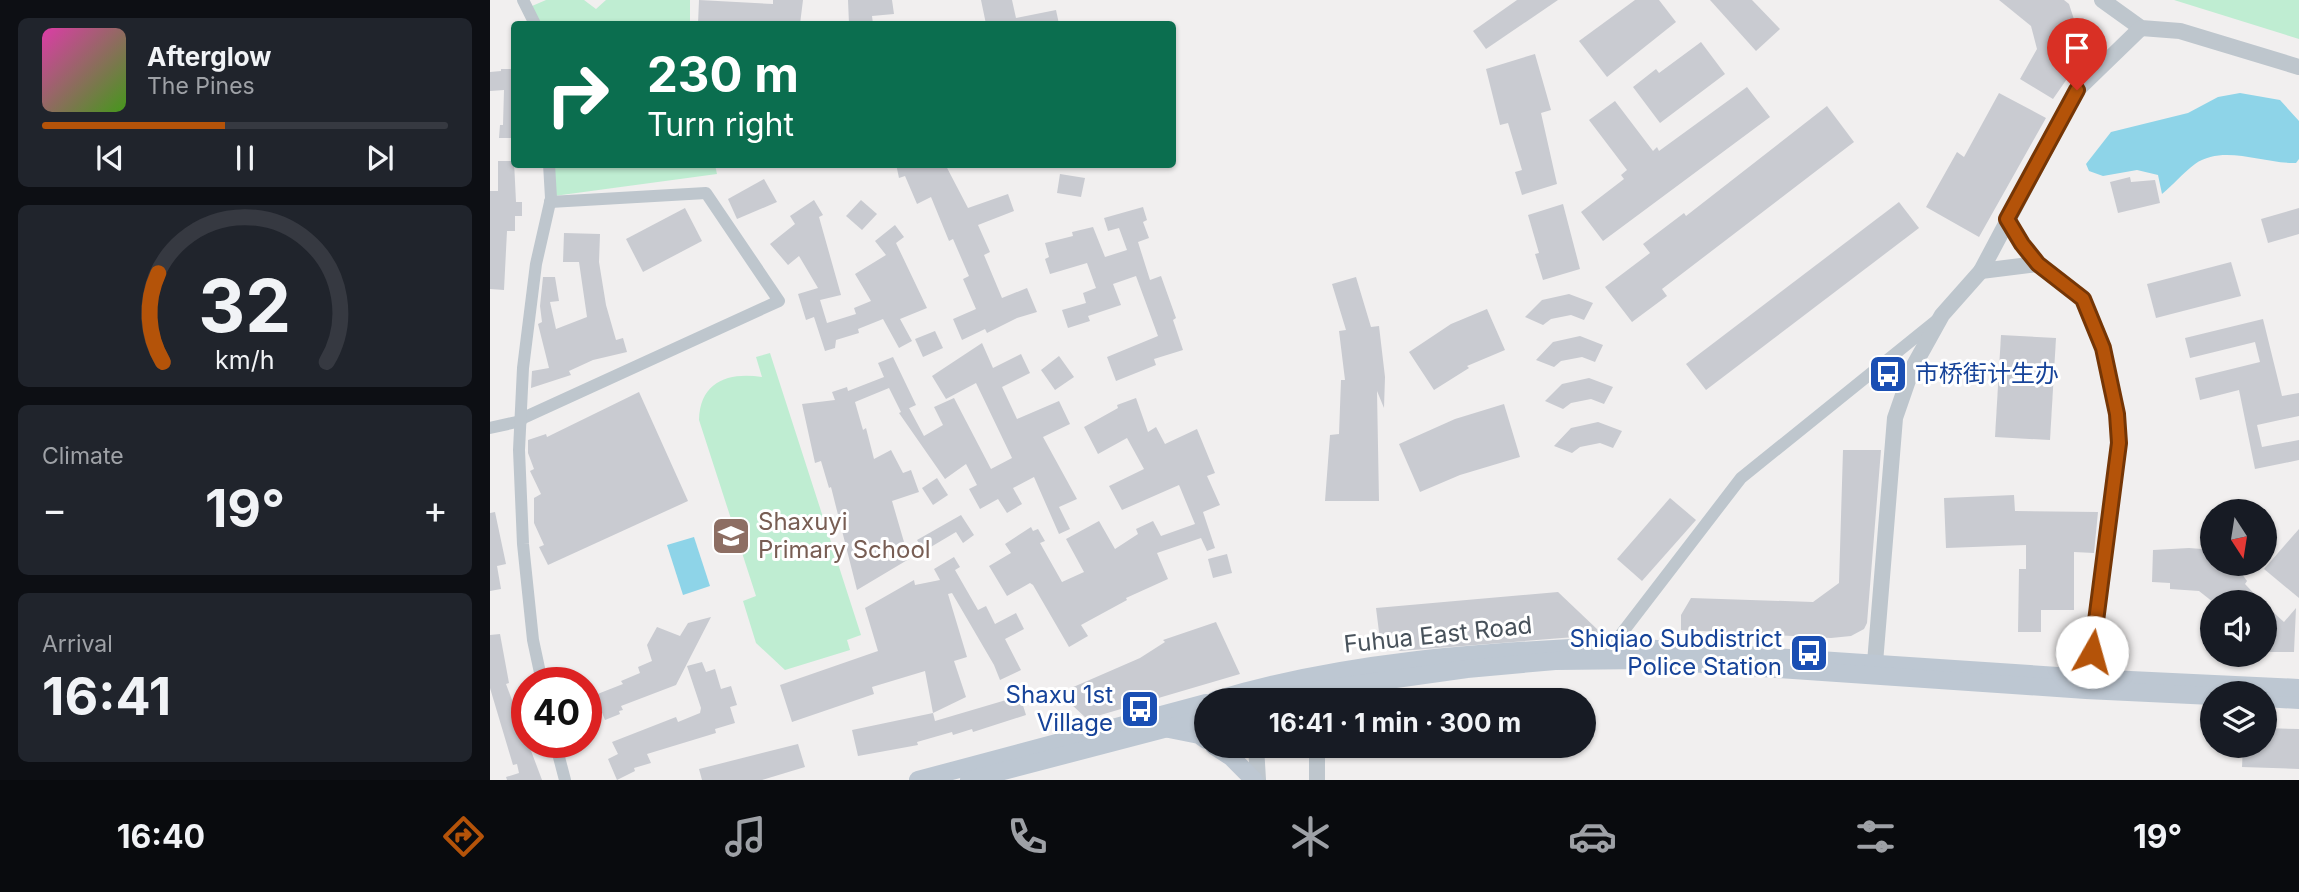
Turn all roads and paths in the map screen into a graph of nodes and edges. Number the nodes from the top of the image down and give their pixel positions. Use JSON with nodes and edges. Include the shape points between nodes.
{"nodes":[{"id":1,"x":523,"y":0,"type":"edge"},
{"id":2,"x":2102,"y":0,"type":"edge"},
{"id":3,"x":534,"y":21,"type":"edge"},
{"id":4,"x":2141,"y":28,"type":"junction"},
{"id":5,"x":2299,"y":67,"type":"edge"},
{"id":6,"x":549,"y":168,"type":"edge"},
{"id":7,"x":550,"y":202,"type":"junction"},
{"id":8,"x":2007,"y":219,"type":"junction"},
{"id":9,"x":2038,"y":264,"type":"junction"},
{"id":10,"x":1981,"y":271,"type":"junction"},
{"id":11,"x":1942,"y":315,"type":"junction"},
{"id":12,"x":521,"y":420,"type":"junction"},
{"id":13,"x":490,"y":428,"type":"edge"},
{"id":14,"x":1612,"y":646,"type":"junction"},
{"id":15,"x":539,"y":667,"type":"edge"},
{"id":16,"x":1875,"y":669,"type":"junction"},
{"id":17,"x":1370,"y":682,"type":"junction"},
{"id":18,"x":2087,"y":684,"type":"junction"},
{"id":19,"x":1317,"y":688,"type":"edge"},
{"id":20,"x":1363,"y":688,"type":"edge"},
{"id":21,"x":2299,"y":688,"type":"edge"},
{"id":22,"x":2200,"y":695,"type":"edge"},
{"id":23,"x":2277,"y":699,"type":"edge"},
{"id":24,"x":2299,"y":700,"type":"edge"},
{"id":25,"x":1194,"y":706,"type":"edge"},
{"id":26,"x":1194,"y":721,"type":"edge"},
{"id":27,"x":1162,"y":728,"type":"junction"},
{"id":28,"x":1194,"y":734,"type":"edge"},
{"id":29,"x":559,"y":758,"type":"edge"},
{"id":30,"x":1232,"y":758,"type":"edge"},
{"id":31,"x":1256,"y":758,"type":"edge"},
{"id":32,"x":1317,"y":758,"type":"edge"},
{"id":33,"x":565,"y":780,"type":"edge"},
{"id":34,"x":918,"y":780,"type":"edge"},
{"id":35,"x":969,"y":780,"type":"edge"},
{"id":36,"x":1256,"y":780,"type":"edge"},
{"id":37,"x":1318,"y":780,"type":"edge"}],
"edges":[{"from":1,"to":3,"type":"street"},
{"from":2,"to":4,"type":"street"},
{"from":4,"to":5,"type":"street","via":[[2180,31]]},
{"from":4,"to":8,"type":"street","via":[[2077,90]]},
{"from":6,"to":7,"type":"street"},
{"from":7,"to":12,"type":"street","via":[[536,264]]},
{"from":7,"to":12,"type":"street","via":[[706,193],[779,301]]},
{"from":8,"to":9,"type":"street"},
{"from":8,"to":10,"type":"street"},
{"from":9,"to":10,"type":"street"},
{"from":9,"to":18,"type":"street","via":[[2083,299],[2103,348],[2117,414],[2119,443]]},
{"from":10,"to":11,"type":"street"},
{"from":11,"to":14,"type":"street","via":[[1741,478]]},
{"from":11,"to":16,"type":"street","via":[[1912,369],[1895,418]]},
{"from":12,"to":13,"type":"street"},
{"from":12,"to":15,"type":"street","via":[[523,544]]},
{"from":14,"to":16,"type":"main road","name":"Fuhua East Road"},
{"from":14,"to":19,"type":"main road","name":"Fuhua East Road","via":[[1549,647]]},
{"from":16,"to":17,"type":"main road","name":"Fuhua East Road","via":[[1646,660],[1518,663]]},
{"from":16,"to":18,"type":"main road","name":"Fuhua East Road"},
{"from":17,"to":19,"type":"main road","name":"Fuhua East Road"},
{"from":17,"to":20,"type":"main road"},
{"from":18,"to":21,"type":"main road","name":"Fuhua East Road"},
{"from":18,"to":22,"type":"main road","name":"Fuhua East Road"},
{"from":23,"to":24,"type":"main road"},
{"from":25,"to":34,"type":"main road"},
{"from":26,"to":27,"type":"main road"},
{"from":27,"to":28,"type":"main road"},
{"from":27,"to":35,"type":"main road"},
{"from":29,"to":33,"type":"street"},
{"from":30,"to":36,"type":"main road"},
{"from":31,"to":36,"type":"street"},
{"from":32,"to":37,"type":"street"}]}
